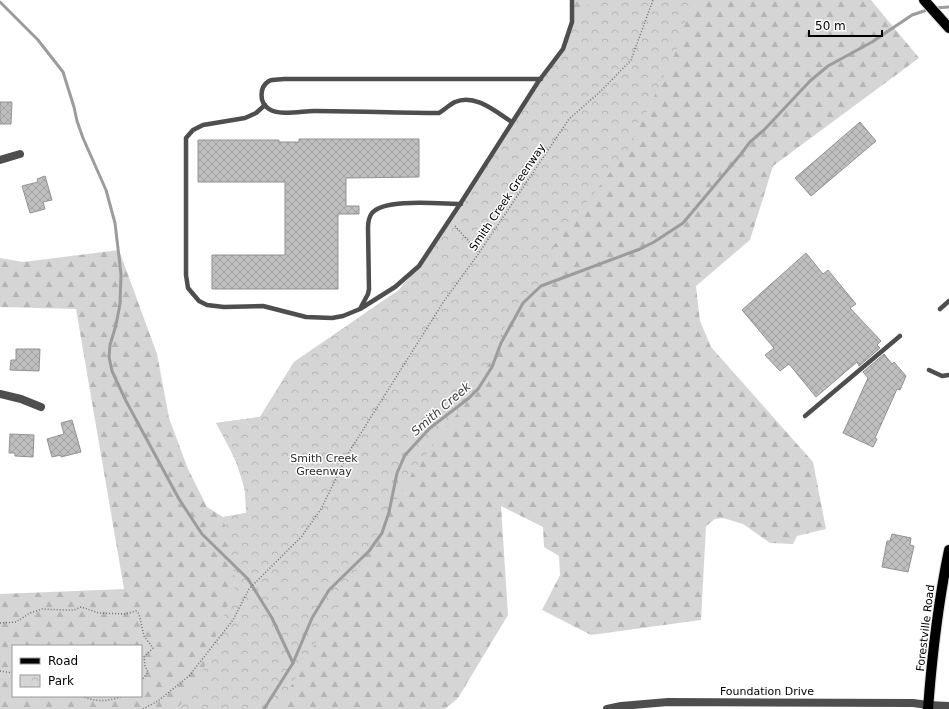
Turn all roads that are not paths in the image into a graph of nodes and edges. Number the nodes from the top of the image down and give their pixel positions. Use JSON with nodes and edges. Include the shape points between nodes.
{"nodes":[{"id":1,"x":572,"y":0,"type":"edge"},
{"id":2,"x":924,"y":0,"type":"edge"},
{"id":3,"x":949,"y":28,"type":"edge"},
{"id":4,"x":541,"y":79,"type":"junction"},
{"id":5,"x":265,"y":105,"type":"junction"},
{"id":6,"x":512,"y":122,"type":"junction"},
{"id":7,"x":20,"y":154,"type":"dead end"},
{"id":8,"x":0,"y":160,"type":"edge"},
{"id":9,"x":460,"y":204,"type":"junction"},
{"id":10,"x":949,"y":301,"type":"edge"},
{"id":11,"x":360,"y":309,"type":"junction"},
{"id":12,"x":940,"y":309,"type":"dead end"},
{"id":13,"x":900,"y":336,"type":"dead end"},
{"id":14,"x":929,"y":370,"type":"dead end"},
{"id":15,"x":949,"y":375,"type":"edge"},
{"id":16,"x":0,"y":394,"type":"edge"},
{"id":17,"x":41,"y":407,"type":"dead end"},
{"id":18,"x":805,"y":416,"type":"dead end"},
{"id":19,"x":949,"y":550,"type":"edge"},
{"id":20,"x":706,"y":705,"type":"edge"},
{"id":21,"x":949,"y":706,"type":"edge"},
{"id":22,"x":928,"y":707,"type":"edge"},
{"id":23,"x":607,"y":709,"type":"edge"}],
"edges":[{"from":1,"to":4,"type":"lane","via":[[572,22],[562,49]]},
{"from":2,"to":3,"type":"main road"},
{"from":4,"to":5,"type":"lane","via":[[270,80],[263,87],[261,95]]},
{"from":4,"to":6,"type":"lane"},
{"from":5,"to":6,"type":"lane","via":[[270,110],[282,112],[439,113],[455,102],[466,99],[480,102]]},
{"from":5,"to":11,"type":"lane","via":[[245,118],[203,125],[192,130],[186,138],[188,288],[199,301],[207,305],[263,306],[306,317],[332,318]]},
{"from":6,"to":9,"type":"lane"},
{"from":7,"to":8,"type":"street"},
{"from":9,"to":11,"type":"lane","via":[[419,266],[395,287]]},
{"from":9,"to":11,"type":"lane","via":[[390,204],[379,207],[372,213],[368,228],[369,289]]},
{"from":10,"to":12,"type":"lane"},
{"from":13,"to":18,"type":"lane"},
{"from":14,"to":15,"type":"lane","via":[[942,376]]},
{"from":16,"to":17,"type":"street"},
{"from":19,"to":22,"type":"main road","name":"Forestville Road","via":[[939,599]]},
{"from":20,"to":22,"type":"street","name":"Foundation Drive","via":[[914,702]]},
{"from":20,"to":23,"type":"street","name":"Foundation Drive","via":[[668,702]]},
{"from":21,"to":22,"type":"street","name":"Foundation Drive"}]}
